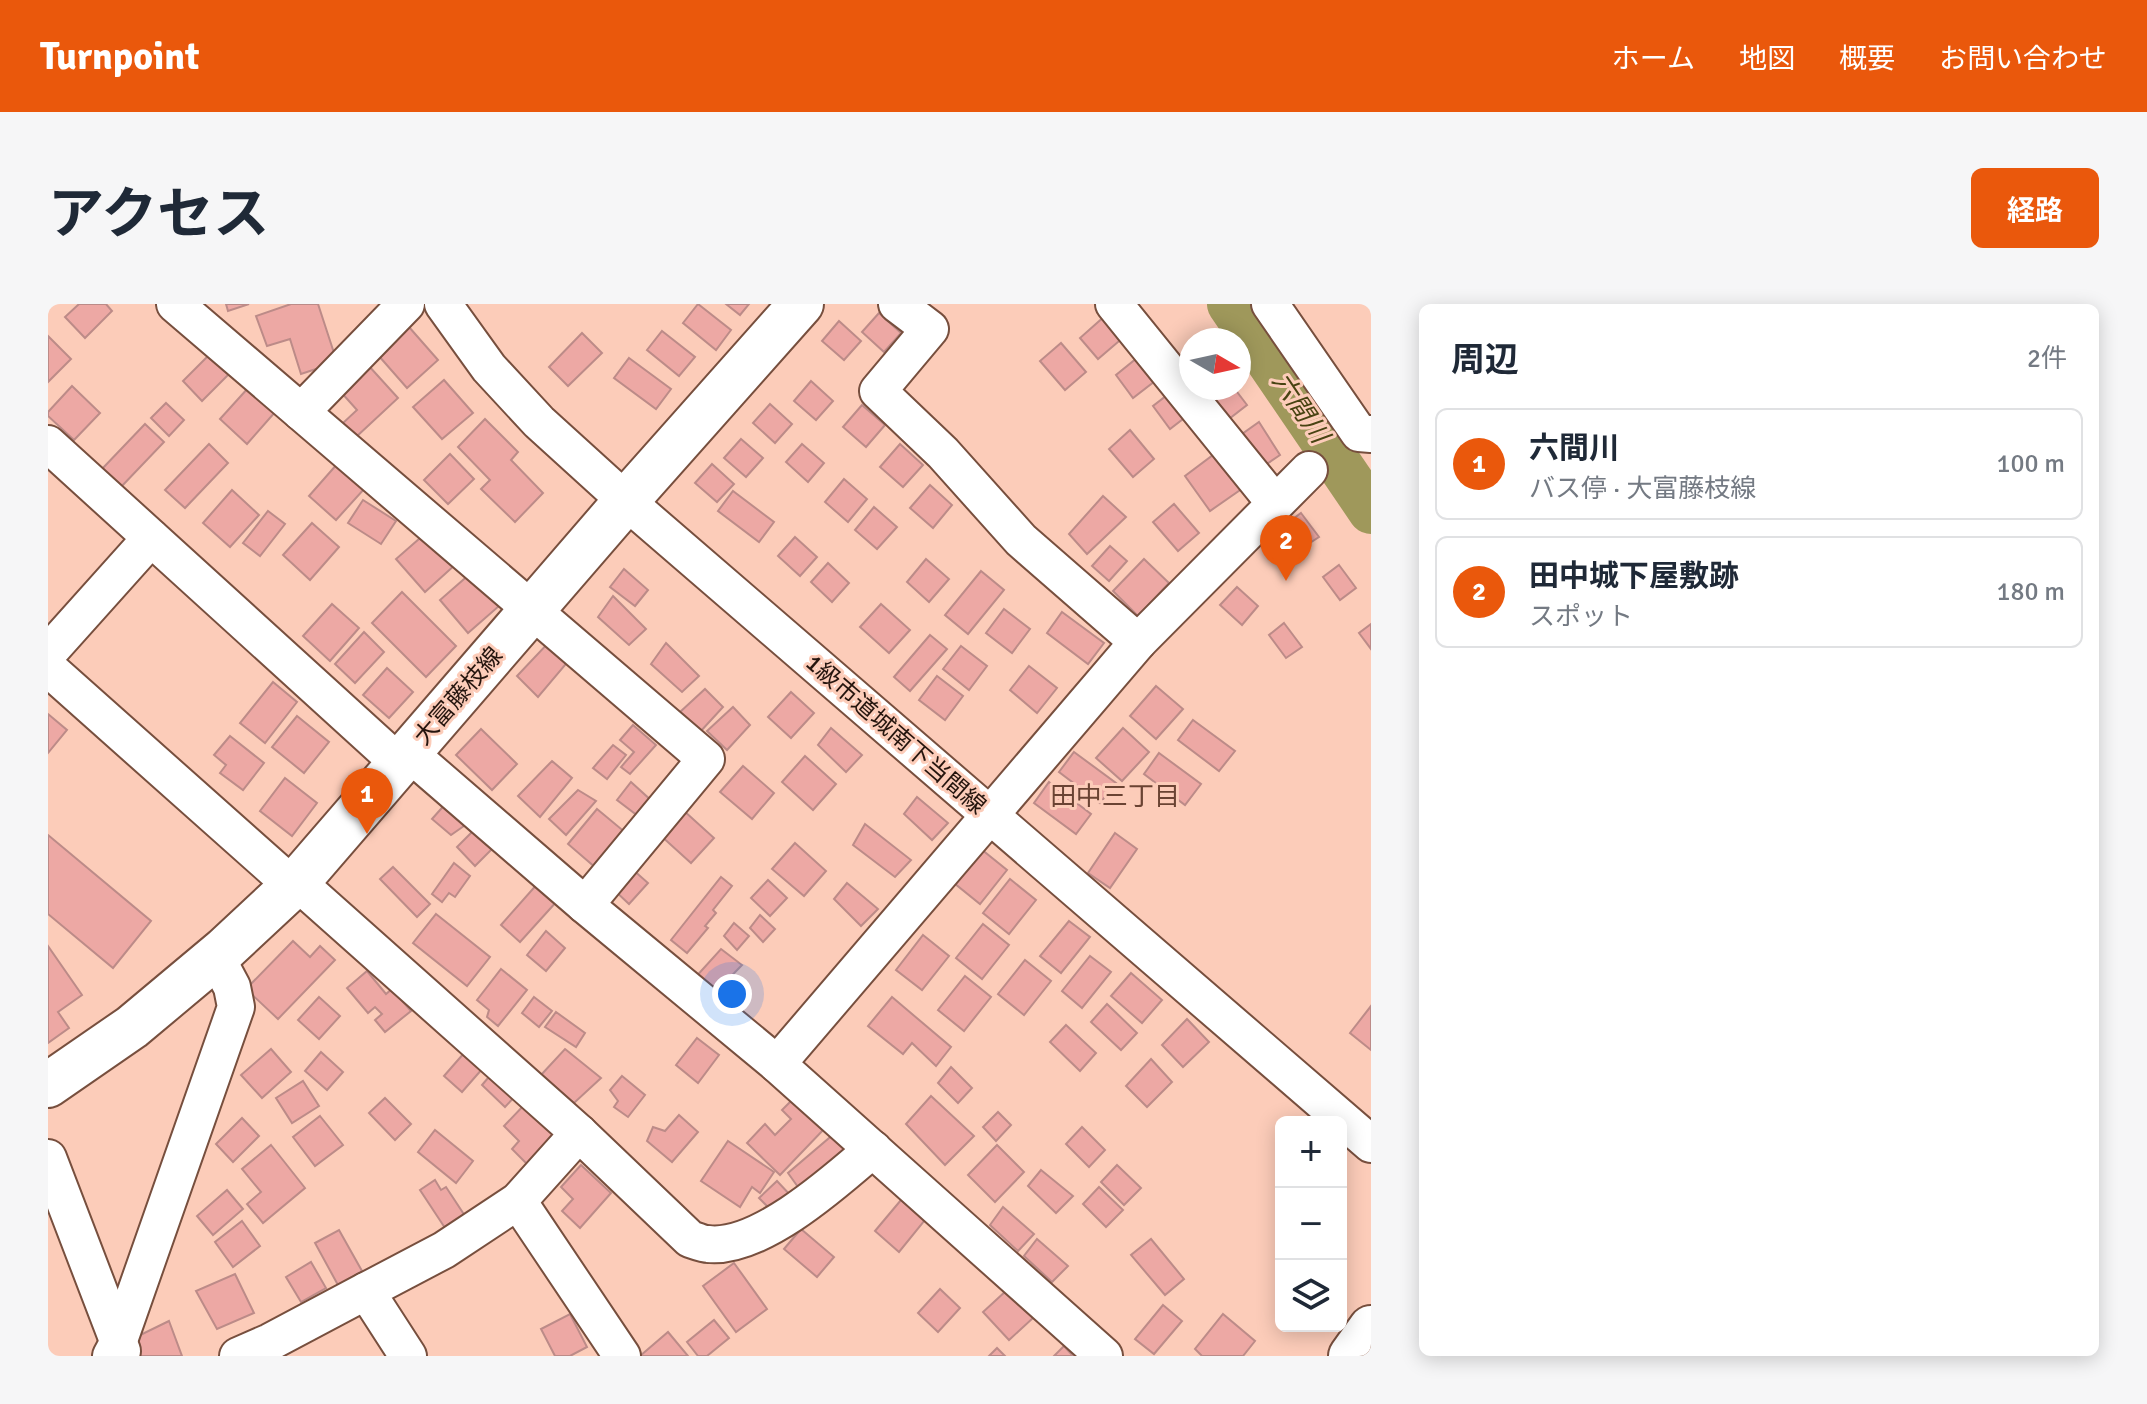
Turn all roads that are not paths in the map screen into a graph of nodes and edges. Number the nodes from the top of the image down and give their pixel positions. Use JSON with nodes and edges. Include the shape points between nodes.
{"nodes":[{"id":1,"x":175,"y":304,"type":"edge"},
{"id":2,"x":406,"y":304,"type":"edge"},
{"id":3,"x":443,"y":304,"type":"edge"},
{"id":4,"x":801,"y":304,"type":"edge"},
{"id":5,"x":897,"y":304,"type":"edge"},
{"id":6,"x":1114,"y":304,"type":"edge"},
{"id":7,"x":1270,"y":304,"type":"edge"},
{"id":8,"x":301,"y":412,"type":"junction"},
{"id":9,"x":1371,"y":434,"type":"edge"},
{"id":10,"x":48,"y":444,"type":"edge"},
{"id":11,"x":1309,"y":470,"type":"dead end"},
{"id":12,"x":626,"y":501,"type":"junction"},
{"id":13,"x":1275,"y":503,"type":"junction"},
{"id":14,"x":151,"y":538,"type":"junction"},
{"id":15,"x":532,"y":610,"type":"junction"},
{"id":16,"x":1138,"y":642,"type":"junction"},
{"id":17,"x":48,"y":653,"type":"edge"},
{"id":18,"x":48,"y":668,"type":"edge"},
{"id":19,"x":404,"y":758,"type":"junction"},
{"id":20,"x":988,"y":814,"type":"junction"},
{"id":21,"x":295,"y":884,"type":"junction"},
{"id":22,"x":585,"y":905,"type":"junction"},
{"id":23,"x":216,"y":957,"type":"junction"},
{"id":24,"x":777,"y":1064,"type":"junction"},
{"id":25,"x":48,"y":1085,"type":"edge"},
{"id":26,"x":579,"y":1133,"type":"junction"},
{"id":27,"x":1371,"y":1144,"type":"edge"},
{"id":28,"x":873,"y":1149,"type":"junction"},
{"id":29,"x":48,"y":1158,"type":"edge"},
{"id":30,"x":518,"y":1201,"type":"junction"},
{"id":31,"x":366,"y":1291,"type":"junction"},
{"id":32,"x":1371,"y":1328,"type":"edge"},
{"id":33,"x":118,"y":1352,"type":"edge"},
{"id":34,"x":238,"y":1356,"type":"edge"},
{"id":35,"x":408,"y":1356,"type":"edge"},
{"id":36,"x":622,"y":1356,"type":"edge"},
{"id":37,"x":1104,"y":1356,"type":"edge"},
{"id":38,"x":1351,"y":1356,"type":"edge"}],
"edges":[{"from":1,"to":8,"type":"street"},
{"from":2,"to":8,"type":"street"},
{"from":3,"to":12,"type":"street","name":"1級市道城南下当間線","via":[[489,368],[539,422]]},
{"from":4,"to":12,"type":"main road","name":"大富藤枝線"},
{"from":5,"to":16,"type":"street","via":[[930,329],[878,391],[1021,540]]},
{"from":6,"to":13,"type":"street"},
{"from":7,"to":9,"type":"street","via":[[1359,433]]},
{"from":8,"to":15,"type":"street"},
{"from":10,"to":14,"type":"street"},
{"from":11,"to":13,"type":"street"},
{"from":12,"to":15,"type":"main road","name":"大富藤枝線"},
{"from":12,"to":20,"type":"street","name":"1級市道城南下当間線"},
{"from":13,"to":16,"type":"street"},
{"from":14,"to":17,"type":"street"},
{"from":14,"to":19,"type":"street"},
{"from":15,"to":19,"type":"main road","name":"大富藤枝線"},
{"from":15,"to":22,"type":"street","via":[[706,759]]},
{"from":16,"to":20,"type":"street"},
{"from":18,"to":21,"type":"street"},
{"from":19,"to":21,"type":"main road","name":"大富藤枝線"},
{"from":19,"to":22,"type":"street"},
{"from":20,"to":24,"type":"street"},
{"from":20,"to":27,"type":"street","name":"1級市道城南下当間線"},
{"from":21,"to":23,"type":"main road","name":"大富藤枝線"},
{"from":21,"to":26,"type":"street"},
{"from":22,"to":24,"type":"street"},
{"from":23,"to":25,"type":"main road","name":"大富藤枝線","via":[[132,1027]]},
{"from":23,"to":33,"type":"street","via":[[236,1007]]},
{"from":24,"to":28,"type":"street"},
{"from":26,"to":28,"type":"street","via":[[690,1239],[709,1245],[760,1231],[808,1205]]},
{"from":26,"to":30,"type":"street"},
{"from":28,"to":37,"type":"street"},
{"from":29,"to":33,"type":"street"},
{"from":30,"to":31,"type":"street","via":[[444,1250]]},
{"from":30,"to":36,"type":"street"},
{"from":31,"to":34,"type":"street"},
{"from":31,"to":35,"type":"street"},
{"from":32,"to":38,"type":"main road"}]}
